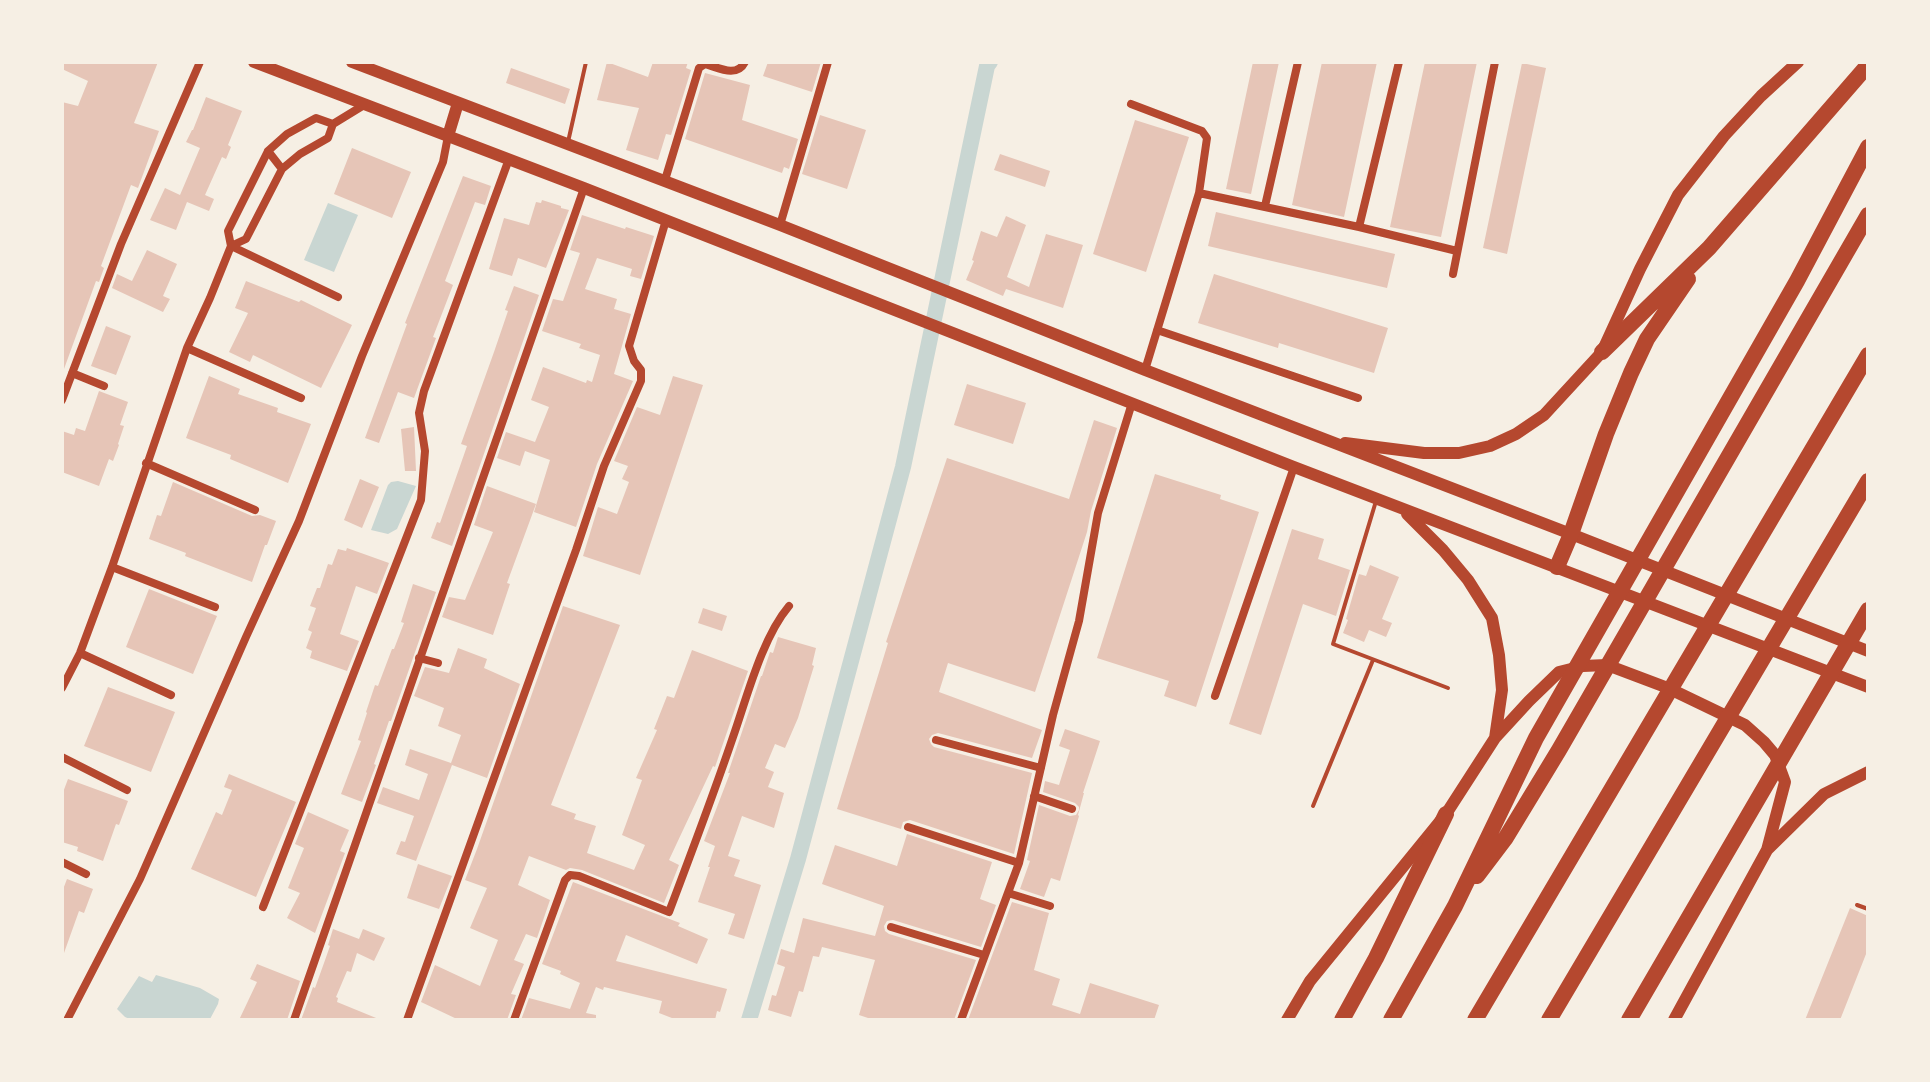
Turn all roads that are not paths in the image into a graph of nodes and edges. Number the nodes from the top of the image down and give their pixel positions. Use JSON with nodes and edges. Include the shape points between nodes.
{"nodes":[{"id":1,"x":200,"y":62,"type":"edge"},
{"id":2,"x":254,"y":62,"type":"edge"},
{"id":3,"x":586,"y":62,"type":"edge"},
{"id":4,"x":745,"y":62,"type":"edge"},
{"id":5,"x":828,"y":62,"type":"edge"},
{"id":6,"x":1298,"y":62,"type":"edge"},
{"id":7,"x":1399,"y":62,"type":"edge"},
{"id":8,"x":1495,"y":62,"type":"edge"},
{"id":9,"x":1798,"y":62,"type":"edge"},
{"id":10,"x":357,"y":63,"type":"edge"},
{"id":11,"x":1864,"y":70,"type":"edge"},
{"id":12,"x":458,"y":103,"type":"junction"},
{"id":13,"x":1131,"y":104,"type":"dead end"},
{"id":14,"x":364,"y":105,"type":"junction"},
{"id":15,"x":333,"y":124,"type":"junction"},
{"id":16,"x":448,"y":136,"type":"junction"},
{"id":17,"x":568,"y":144,"type":"junction"},
{"id":18,"x":1868,"y":147,"type":"edge"},
{"id":19,"x":268,"y":151,"type":"junction"},
{"id":20,"x":509,"y":159,"type":"junction"},
{"id":21,"x":282,"y":169,"type":"junction"},
{"id":22,"x":665,"y":180,"type":"junction"},
{"id":23,"x":584,"y":188,"type":"junction"},
{"id":24,"x":1199,"y":193,"type":"junction"},
{"id":25,"x":1265,"y":206,"type":"junction"},
{"id":26,"x":1868,"y":215,"type":"edge"},
{"id":27,"x":666,"y":220,"type":"junction"},
{"id":28,"x":780,"y":225,"type":"junction"},
{"id":29,"x":1359,"y":227,"type":"junction"},
{"id":30,"x":231,"y":246,"type":"junction"},
{"id":31,"x":1709,"y":248,"type":"junction"},
{"id":32,"x":1457,"y":251,"type":"junction"},
{"id":33,"x":1453,"y":274,"type":"dead end"},
{"id":34,"x":338,"y":297,"type":"dead end"},
{"id":35,"x":1157,"y":330,"type":"junction"},
{"id":36,"x":187,"y":348,"type":"junction"},
{"id":37,"x":1602,"y":352,"type":"junction"},
{"id":38,"x":1868,"y":355,"type":"edge"},
{"id":39,"x":1145,"y":370,"type":"junction"},
{"id":40,"x":72,"y":373,"type":"junction"},
{"id":41,"x":104,"y":386,"type":"dead end"},
{"id":42,"x":301,"y":398,"type":"dead end"},
{"id":43,"x":1358,"y":398,"type":"dead end"},
{"id":44,"x":62,"y":400,"type":"edge"},
{"id":45,"x":1132,"y":403,"type":"junction"},
{"id":46,"x":1326,"y":441,"type":"junction"},
{"id":47,"x":146,"y":463,"type":"junction"},
{"id":48,"x":1294,"y":467,"type":"junction"},
{"id":49,"x":1868,"y":481,"type":"edge"},
{"id":50,"x":1377,"y":499,"type":"junction"},
{"id":51,"x":1401,"y":508,"type":"junction"},
{"id":52,"x":255,"y":510,"type":"dead end"},
{"id":53,"x":1571,"y":534,"type":"junction"},
{"id":54,"x":112,"y":567,"type":"junction"},
{"id":55,"x":1557,"y":567,"type":"junction"},
{"id":56,"x":789,"y":606,"type":"dead end"},
{"id":57,"x":215,"y":607,"type":"dead end"},
{"id":58,"x":1868,"y":610,"type":"edge"},
{"id":59,"x":1868,"y":651,"type":"edge"},
{"id":60,"x":80,"y":653,"type":"junction"},
{"id":61,"x":419,"y":658,"type":"junction"},
{"id":62,"x":1373,"y":659,"type":"junction"},
{"id":63,"x":438,"y":663,"type":"dead end"},
{"id":64,"x":1868,"y":687,"type":"edge"},
{"id":65,"x":62,"y":688,"type":"edge"},
{"id":66,"x":1448,"y":688,"type":"dead end"},
{"id":67,"x":171,"y":695,"type":"dead end"},
{"id":68,"x":1215,"y":696,"type":"dead end"},
{"id":69,"x":1495,"y":738,"type":"junction"},
{"id":70,"x":936,"y":740,"type":"dead end"},
{"id":71,"x":62,"y":757,"type":"edge"},
{"id":72,"x":1041,"y":768,"type":"junction"},
{"id":73,"x":1868,"y":772,"type":"edge"},
{"id":74,"x":127,"y":790,"type":"dead end"},
{"id":75,"x":1034,"y":796,"type":"junction"},
{"id":76,"x":1313,"y":806,"type":"dead end"},
{"id":77,"x":1072,"y":809,"type":"dead end"},
{"id":78,"x":1446,"y":814,"type":"junction"},
{"id":79,"x":908,"y":827,"type":"dead end"},
{"id":80,"x":1767,"y":850,"type":"junction"},
{"id":81,"x":62,"y":862,"type":"edge"},
{"id":82,"x":1019,"y":863,"type":"junction"},
{"id":83,"x":86,"y":874,"type":"dead end"},
{"id":84,"x":1008,"y":893,"type":"junction"},
{"id":85,"x":1857,"y":905,"type":"dead end"},
{"id":86,"x":1050,"y":906,"type":"dead end"},
{"id":87,"x":1455,"y":906,"type":"junction"},
{"id":88,"x":263,"y":907,"type":"dead end"},
{"id":89,"x":1868,"y":909,"type":"edge"},
{"id":90,"x":891,"y":927,"type":"dead end"},
{"id":91,"x":984,"y":955,"type":"junction"},
{"id":92,"x":65,"y":1020,"type":"edge"},
{"id":93,"x":294,"y":1020,"type":"edge"},
{"id":94,"x":407,"y":1020,"type":"edge"},
{"id":95,"x":514,"y":1020,"type":"edge"},
{"id":96,"x":961,"y":1020,"type":"edge"},
{"id":97,"x":1287,"y":1020,"type":"edge"},
{"id":98,"x":1342,"y":1020,"type":"edge"},
{"id":99,"x":1391,"y":1020,"type":"edge"},
{"id":100,"x":1475,"y":1020,"type":"edge"},
{"id":101,"x":1549,"y":1020,"type":"edge"},
{"id":102,"x":1629,"y":1020,"type":"edge"},
{"id":103,"x":1674,"y":1020,"type":"edge"}],
"edges":[{"from":1,"to":40,"type":"street"},
{"from":2,"to":14,"type":"main road"},
{"from":3,"to":17,"type":"lane"},
{"from":4,"to":22,"type":"street","via":[[733,72],[705,64],[699,68]]},
{"from":5,"to":28,"type":"street"},
{"from":6,"to":25,"type":"street"},
{"from":7,"to":29,"type":"street"},
{"from":8,"to":32,"type":"street"},
{"from":9,"to":37,"type":"main road","via":[[1724,136],[1678,195]]},
{"from":10,"to":12,"type":"main road"},
{"from":11,"to":31,"type":"highway"},
{"from":12,"to":16,"type":"main road"},
{"from":12,"to":17,"type":"main road"},
{"from":13,"to":24,"type":"street","via":[[1202,131],[1207,138]]},
{"from":14,"to":15,"type":"street"},
{"from":14,"to":16,"type":"main road"},
{"from":15,"to":19,"type":"street","via":[[316,118]]},
{"from":15,"to":21,"type":"street","via":[[328,138]]},
{"from":16,"to":20,"type":"main road"},
{"from":16,"to":92,"type":"street","via":[[443,162],[299,521],[140,879]]},
{"from":17,"to":22,"type":"main road"},
{"from":18,"to":87,"type":"highway","via":[[1536,738]]},
{"from":19,"to":21,"type":"street"},
{"from":19,"to":30,"type":"street","via":[[228,231]]},
{"from":20,"to":23,"type":"main road"},
{"from":20,"to":88,"type":"street","via":[[424,391],[419,413],[425,451],[421,500]]},
{"from":21,"to":30,"type":"street","via":[[246,239]]},
{"from":22,"to":28,"type":"main road"},
{"from":23,"to":27,"type":"main road"},
{"from":23,"to":61,"type":"street"},
{"from":24,"to":25,"type":"street"},
{"from":24,"to":35,"type":"street"},
{"from":25,"to":29,"type":"street"},
{"from":26,"to":87,"type":"highway","via":[[1543,776]]},
{"from":27,"to":45,"type":"main road"},
{"from":27,"to":94,"type":"street","via":[[629,346],[641,381],[604,466]]},
{"from":28,"to":39,"type":"main road"},
{"from":29,"to":32,"type":"street"},
{"from":30,"to":34,"type":"street"},
{"from":30,"to":36,"type":"street"},
{"from":31,"to":37,"type":"highway"},
{"from":31,"to":53,"type":"highway","via":[[1647,339]]},
{"from":32,"to":33,"type":"street"},
{"from":35,"to":39,"type":"street"},
{"from":35,"to":43,"type":"street"},
{"from":36,"to":42,"type":"street"},
{"from":36,"to":47,"type":"street"},
{"from":37,"to":46,"type":"main road","via":[[1544,415],[1490,446],[1424,453]]},
{"from":38,"to":100,"type":"highway"},
{"from":39,"to":46,"type":"main road"},
{"from":40,"to":41,"type":"street"},
{"from":40,"to":44,"type":"street"},
{"from":45,"to":48,"type":"main road"},
{"from":45,"to":72,"type":"street","via":[[1098,513],[1079,621]]},
{"from":46,"to":53,"type":"main road"},
{"from":47,"to":52,"type":"street"},
{"from":47,"to":54,"type":"street"},
{"from":48,"to":50,"type":"main road"},
{"from":48,"to":68,"type":"street"},
{"from":49,"to":101,"type":"highway"},
{"from":50,"to":51,"type":"main road"},
{"from":50,"to":62,"type":"lane","via":[[1333,644]]},
{"from":51,"to":55,"type":"main road"},
{"from":51,"to":69,"type":"main road","via":[[1468,580],[1492,618],[1502,690]]},
{"from":53,"to":55,"type":"highway"},
{"from":53,"to":59,"type":"main road"},
{"from":54,"to":57,"type":"street"},
{"from":54,"to":60,"type":"street"},
{"from":55,"to":64,"type":"main road"},
{"from":56,"to":95,"type":"street","via":[[755,672],[669,912],[570,875]]},
{"from":58,"to":102,"type":"highway"},
{"from":60,"to":65,"type":"street"},
{"from":60,"to":67,"type":"street"},
{"from":61,"to":63,"type":"street"},
{"from":61,"to":93,"type":"street"},
{"from":62,"to":66,"type":"lane"},
{"from":62,"to":76,"type":"lane"},
{"from":69,"to":78,"type":"main road"},
{"from":69,"to":80,"type":"main road","via":[[1559,672],[1607,665],[1668,688],[1745,725],[1775,755],[1785,782]]},
{"from":70,"to":72,"type":"street"},
{"from":71,"to":74,"type":"street"},
{"from":72,"to":75,"type":"street"},
{"from":73,"to":80,"type":"main road","via":[[1824,794]]},
{"from":75,"to":77,"type":"street"},
{"from":75,"to":82,"type":"street"},
{"from":78,"to":97,"type":"main road","via":[[1310,981]]},
{"from":78,"to":98,"type":"highway"},
{"from":79,"to":82,"type":"street"},
{"from":80,"to":103,"type":"main road"},
{"from":81,"to":83,"type":"street"},
{"from":82,"to":84,"type":"street"},
{"from":84,"to":86,"type":"street"},
{"from":84,"to":91,"type":"street"},
{"from":85,"to":89,"type":"lane"},
{"from":87,"to":99,"type":"highway"},
{"from":90,"to":91,"type":"street"},
{"from":91,"to":96,"type":"street"}]}
